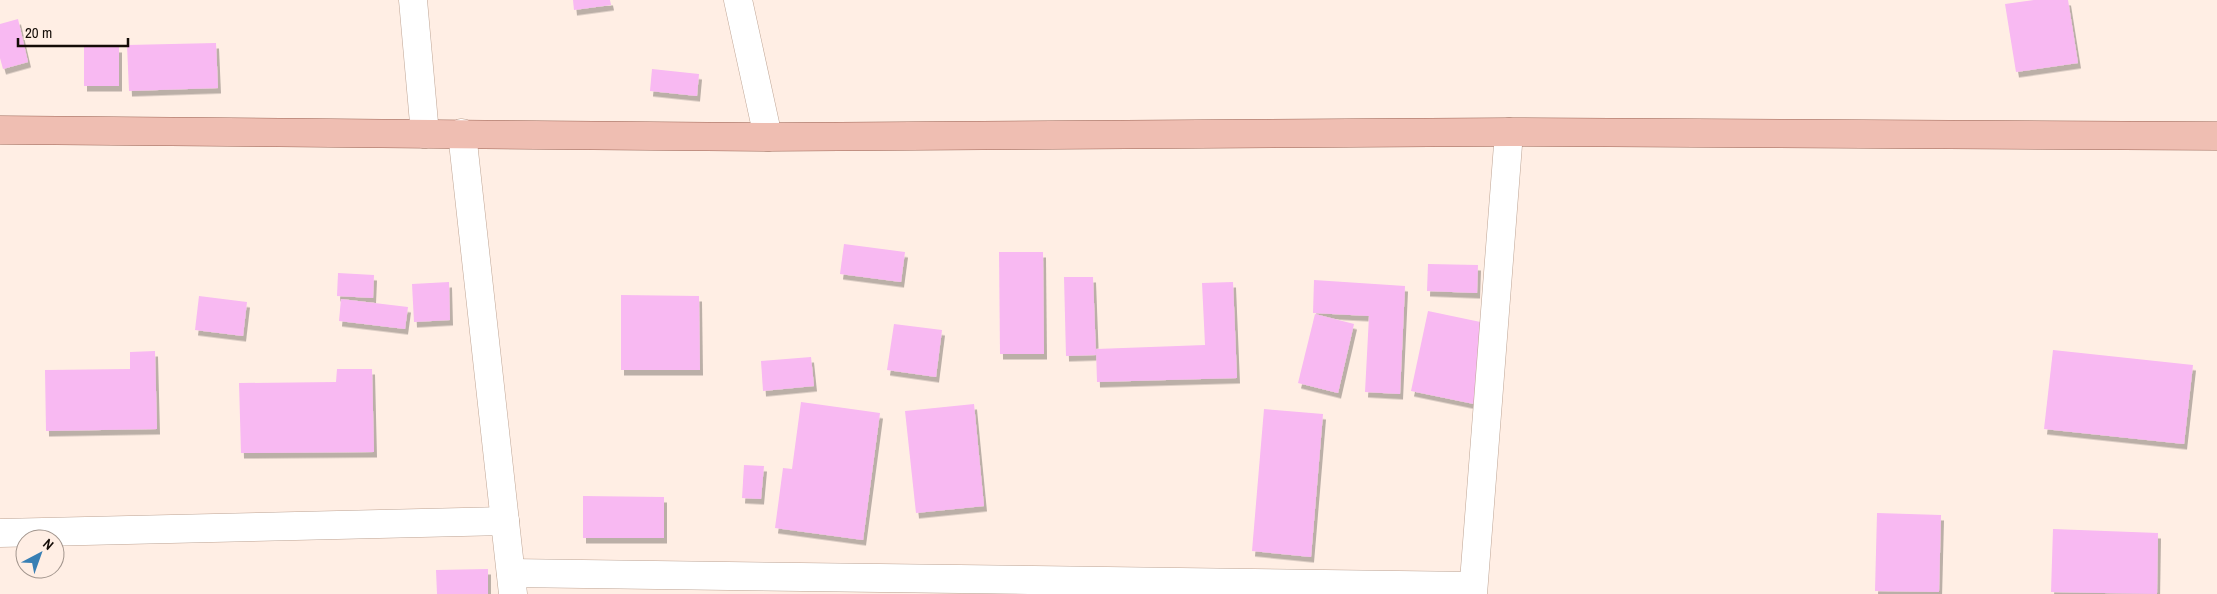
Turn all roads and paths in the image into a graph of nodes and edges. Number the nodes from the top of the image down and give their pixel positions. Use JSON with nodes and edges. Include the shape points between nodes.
{"nodes":[{"id":1,"x":413,"y":0,"type":"edge"},
{"id":2,"x":738,"y":0,"type":"edge"},
{"id":3,"x":0,"y":130,"type":"edge"},
{"id":4,"x":1509,"y":132,"type":"junction"},
{"id":5,"x":462,"y":133,"type":"junction"},
{"id":6,"x":425,"y":134,"type":"junction"},
{"id":7,"x":2217,"y":136,"type":"edge"},
{"id":8,"x":768,"y":137,"type":"junction"},
{"id":9,"x":505,"y":521,"type":"junction"},
{"id":10,"x":0,"y":533,"type":"edge"},
{"id":11,"x":512,"y":583,"type":"edge"},
{"id":12,"x":1473,"y":590,"type":"edge"}],
"edges":[{"from":1,"to":6,"type":"street"},
{"from":2,"to":8,"type":"street"},
{"from":3,"to":6,"type":"main road"},
{"from":4,"to":7,"type":"main road"},
{"from":4,"to":8,"type":"main road"},
{"from":4,"to":12,"type":"street"},
{"from":5,"to":6,"type":"main road"},
{"from":5,"to":8,"type":"main road"},
{"from":5,"to":9,"type":"street"},
{"from":9,"to":10,"type":"street"},
{"from":9,"to":11,"type":"street"},
{"from":11,"to":12,"type":"street"}]}
